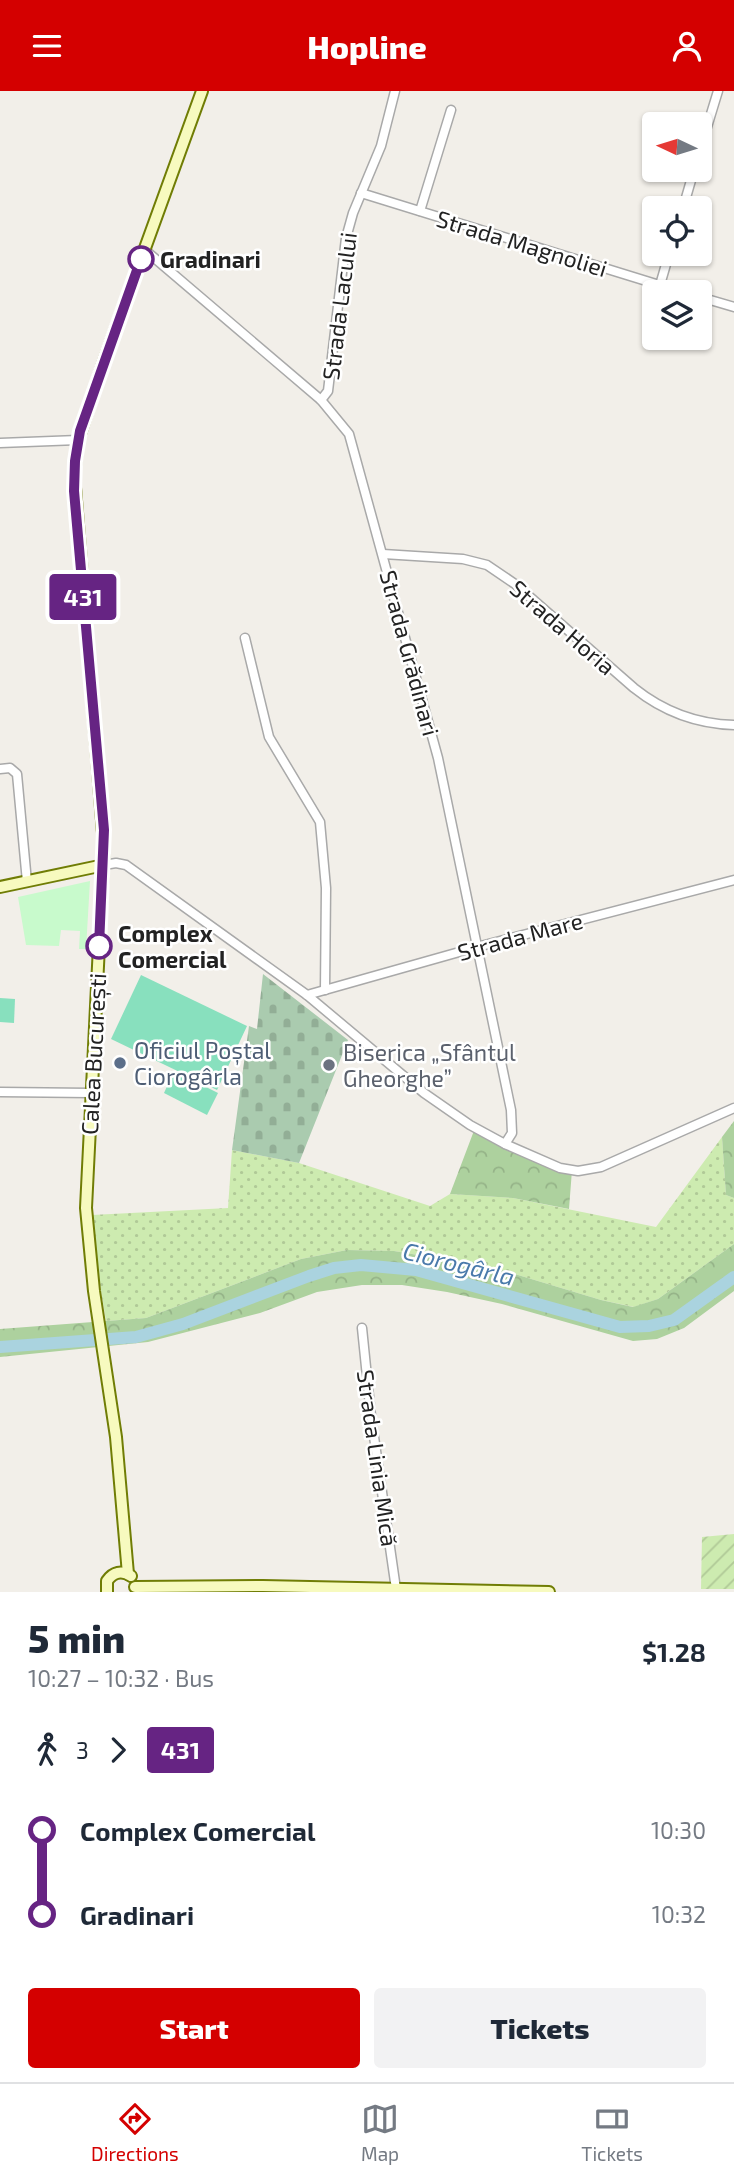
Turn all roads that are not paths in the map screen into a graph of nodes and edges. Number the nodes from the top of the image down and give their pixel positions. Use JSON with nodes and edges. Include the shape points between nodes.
{"nodes":[{"id":1,"x":202,"y":91,"type":"edge"},
{"id":2,"x":395,"y":91,"type":"edge"},
{"id":3,"x":718,"y":91,"type":"edge"},
{"id":4,"x":451,"y":110,"type":"dead end"},
{"id":5,"x":712,"y":112,"type":"edge"},
{"id":6,"x":362,"y":193,"type":"junction"},
{"id":7,"x":421,"y":211,"type":"junction"},
{"id":8,"x":145,"y":250,"type":"junction"},
{"id":9,"x":644,"y":280,"type":"edge"},
{"id":10,"x":712,"y":301,"type":"edge"},
{"id":11,"x":734,"y":307,"type":"edge"},
{"id":12,"x":321,"y":400,"type":"junction"},
{"id":13,"x":78,"y":440,"type":"junction"},
{"id":14,"x":0,"y":443,"type":"edge"},
{"id":15,"x":383,"y":554,"type":"junction"},
{"id":16,"x":245,"y":638,"type":"dead end"},
{"id":17,"x":734,"y":725,"type":"edge"},
{"id":18,"x":0,"y":769,"type":"edge"},
{"id":19,"x":104,"y":865,"type":"junction"},
{"id":20,"x":734,"y":880,"type":"edge"},
{"id":21,"x":27,"y":882,"type":"junction"},
{"id":22,"x":0,"y":887,"type":"edge"},
{"id":23,"x":477,"y":947,"type":"junction"},
{"id":24,"x":325,"y":990,"type":"junction"},
{"id":25,"x":307,"y":995,"type":"junction"},
{"id":26,"x":0,"y":1092,"type":"edge"},
{"id":27,"x":91,"y":1093,"type":"junction"},
{"id":28,"x":734,"y":1108,"type":"edge"},
{"id":29,"x":505,"y":1144,"type":"junction"},
{"id":30,"x":362,"y":1328,"type":"dead end"},
{"id":31,"x":124,"y":1573,"type":"junction"},
{"id":32,"x":135,"y":1589,"type":"edge"},
{"id":33,"x":396,"y":1589,"type":"junction"},
{"id":34,"x":107,"y":1592,"type":"edge"},
{"id":35,"x":549,"y":1592,"type":"edge"}],
"edges":[{"from":1,"to":8,"type":"main road","name":"Calea București"},
{"from":2,"to":6,"type":"street","name":"Strada Lacului","via":[[381,146]]},
{"from":3,"to":5,"type":"street"},
{"from":4,"to":7,"type":"street"},
{"from":6,"to":7,"type":"street","name":"Strada Magnoliei"},
{"from":6,"to":12,"type":"street","name":"Strada Lacului","via":[[346,238],[328,391]]},
{"from":7,"to":9,"type":"street","name":"Strada Magnoliei"},
{"from":8,"to":12,"type":"street","name":"Strada Grădinari"},
{"from":8,"to":13,"type":"main road","name":"Calea București"},
{"from":10,"to":11,"type":"street"},
{"from":12,"to":15,"type":"street","name":"Strada Grădinari","via":[[349,433]]},
{"from":13,"to":14,"type":"street"},
{"from":13,"to":19,"type":"main road","name":"Calea București","via":[[74,491]]},
{"from":15,"to":17,"type":"street","name":"Strada Horia","via":[[487,565],[654,703],[697,722]]},
{"from":15,"to":23,"type":"street","name":"Strada Grădinari","via":[[438,758]]},
{"from":16,"to":24,"type":"street","via":[[269,737],[320,822],[326,888]]},
{"from":18,"to":21,"type":"street","via":[[13,768],[17,774]]},
{"from":19,"to":21,"type":"main road"},
{"from":19,"to":25,"type":"street","via":[[126,865]]},
{"from":19,"to":27,"type":"main road","name":"Calea București"},
{"from":20,"to":23,"type":"street","name":"Strada Mare"},
{"from":21,"to":22,"type":"main road"},
{"from":23,"to":24,"type":"street","name":"Strada Mare"},
{"from":23,"to":29,"type":"street","name":"Strada Grădinari","via":[[511,1109],[512,1133]]},
{"from":24,"to":25,"type":"street","name":"Strada Mare"},
{"from":25,"to":29,"type":"street","via":[[424,1093]]},
{"from":26,"to":27,"type":"street"},
{"from":27,"to":31,"type":"main road","name":"Calea București","via":[[86,1208],[116,1437]]},
{"from":28,"to":29,"type":"street","via":[[601,1167],[578,1171]]},
{"from":30,"to":33,"type":"street","name":"Strada Linia Mică"},
{"from":31,"to":32,"type":"main road","via":[[134,1580]]},
{"from":31,"to":34,"type":"main road","via":[[107,1581]]},
{"from":32,"to":33,"type":"main road"},
{"from":33,"to":35,"type":"main road"}]}
